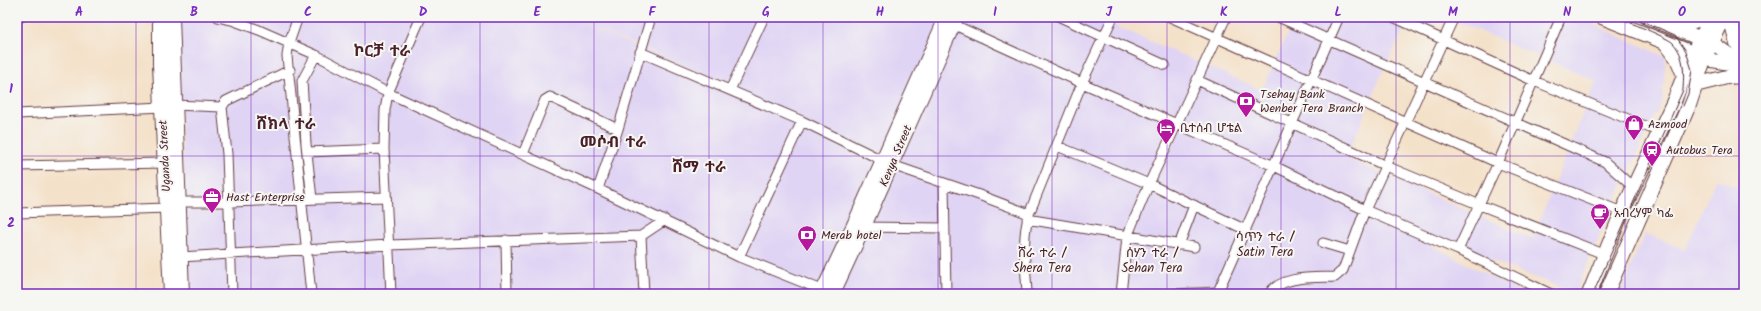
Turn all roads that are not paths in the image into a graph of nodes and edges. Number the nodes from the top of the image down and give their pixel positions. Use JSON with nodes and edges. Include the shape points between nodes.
{"nodes":[{"id":1,"x":21,"y":17,"type":"edge"},
{"id":2,"x":160,"y":17,"type":"edge"},
{"id":3,"x":172,"y":17,"type":"edge"},
{"id":4,"x":218,"y":17,"type":"edge"},
{"id":5,"x":298,"y":17,"type":"edge"},
{"id":6,"x":421,"y":17,"type":"edge"},
{"id":7,"x":650,"y":17,"type":"edge"},
{"id":8,"x":764,"y":17,"type":"edge"},
{"id":9,"x":1060,"y":17,"type":"edge"},
{"id":10,"x":1113,"y":17,"type":"edge"},
{"id":11,"x":1170,"y":17,"type":"edge"},
{"id":12,"x":1226,"y":17,"type":"edge"},
{"id":13,"x":1278,"y":17,"type":"edge"},
{"id":14,"x":1339,"y":17,"type":"edge"},
{"id":15,"x":1393,"y":17,"type":"edge"},
{"id":16,"x":1454,"y":17,"type":"edge"},
{"id":17,"x":1561,"y":17,"type":"edge"},
{"id":18,"x":1602,"y":17,"type":"edge"},
{"id":19,"x":1647,"y":17,"type":"edge"},
{"id":20,"x":1708,"y":17,"type":"edge"},
{"id":21,"x":1712,"y":17,"type":"edge"},
{"id":22,"x":1724,"y":17,"type":"edge"},
{"id":23,"x":1730,"y":17,"type":"edge"},
{"id":24,"x":17,"y":18,"type":"edge"},
{"id":25,"x":947,"y":19,"type":"edge"},
{"id":26,"x":1670,"y":25,"type":"junction"},
{"id":27,"x":1104,"y":36,"type":"junction"},
{"id":28,"x":1216,"y":37,"type":"junction"},
{"id":29,"x":1444,"y":40,"type":"junction"},
{"id":30,"x":1706,"y":40,"type":"junction"},
{"id":31,"x":1330,"y":41,"type":"junction"},
{"id":32,"x":1665,"y":42,"type":"junction"},
{"id":33,"x":289,"y":43,"type":"junction"},
{"id":34,"x":640,"y":52,"type":"junction"},
{"id":35,"x":316,"y":56,"type":"junction"},
{"id":36,"x":1699,"y":56,"type":"junction"},
{"id":37,"x":1744,"y":56,"type":"edge"},
{"id":38,"x":1165,"y":65,"type":"dead end"},
{"id":39,"x":1744,"y":65,"type":"edge"},
{"id":40,"x":290,"y":74,"type":"junction"},
{"id":41,"x":1684,"y":75,"type":"junction"},
{"id":42,"x":1744,"y":76,"type":"edge"},
{"id":43,"x":303,"y":77,"type":"junction"},
{"id":44,"x":1197,"y":80,"type":"junction"},
{"id":45,"x":1312,"y":80,"type":"junction"},
{"id":46,"x":1534,"y":81,"type":"junction"},
{"id":47,"x":1425,"y":82,"type":"junction"},
{"id":48,"x":1082,"y":83,"type":"junction"},
{"id":49,"x":1695,"y":85,"type":"junction"},
{"id":50,"x":730,"y":90,"type":"junction"},
{"id":51,"x":388,"y":93,"type":"junction"},
{"id":52,"x":168,"y":106,"type":"junction"},
{"id":53,"x":222,"y":107,"type":"junction"},
{"id":54,"x":17,"y":114,"type":"edge"},
{"id":55,"x":802,"y":121,"type":"junction"},
{"id":56,"x":1177,"y":123,"type":"junction"},
{"id":57,"x":1406,"y":123,"type":"junction"},
{"id":58,"x":1516,"y":123,"type":"junction"},
{"id":59,"x":1292,"y":124,"type":"junction"},
{"id":60,"x":618,"y":129,"type":"junction"},
{"id":61,"x":1660,"y":132,"type":"junction"},
{"id":62,"x":295,"y":145,"type":"junction"},
{"id":63,"x":1058,"y":146,"type":"junction"},
{"id":64,"x":306,"y":148,"type":"junction"},
{"id":65,"x":384,"y":148,"type":"junction"},
{"id":66,"x":523,"y":154,"type":"junction"},
{"id":67,"x":887,"y":163,"type":"junction"},
{"id":68,"x":1498,"y":163,"type":"junction"},
{"id":69,"x":165,"y":164,"type":"junction"},
{"id":70,"x":17,"y":166,"type":"edge"},
{"id":71,"x":1274,"y":166,"type":"junction"},
{"id":72,"x":1386,"y":166,"type":"junction"},
{"id":73,"x":944,"y":184,"type":"junction"},
{"id":74,"x":1149,"y":184,"type":"junction"},
{"id":75,"x":1634,"y":188,"type":"junction"},
{"id":76,"x":598,"y":189,"type":"junction"},
{"id":77,"x":386,"y":197,"type":"junction"},
{"id":78,"x":312,"y":199,"type":"junction"},
{"id":79,"x":300,"y":200,"type":"junction"},
{"id":80,"x":229,"y":202,"type":"junction"},
{"id":81,"x":172,"y":205,"type":"junction"},
{"id":82,"x":1194,"y":205,"type":"junction"},
{"id":83,"x":1480,"y":205,"type":"junction"},
{"id":84,"x":1366,"y":210,"type":"junction"},
{"id":85,"x":1622,"y":212,"type":"junction"},
{"id":86,"x":17,"y":213,"type":"edge"},
{"id":87,"x":1028,"y":217,"type":"junction"},
{"id":88,"x":665,"y":220,"type":"junction"},
{"id":89,"x":859,"y":227,"type":"junction"},
{"id":90,"x":945,"y":228,"type":"junction"},
{"id":91,"x":1246,"y":230,"type":"junction"},
{"id":92,"x":641,"y":236,"type":"junction"},
{"id":93,"x":1127,"y":237,"type":"junction"},
{"id":94,"x":506,"y":240,"type":"junction"},
{"id":95,"x":1323,"y":243,"type":"dead end"},
{"id":96,"x":389,"y":245,"type":"junction"},
{"id":97,"x":1179,"y":245,"type":"junction"},
{"id":98,"x":1194,"y":247,"type":"dead end"},
{"id":99,"x":308,"y":249,"type":"junction"},
{"id":100,"x":1458,"y":250,"type":"junction"},
{"id":101,"x":1350,"y":252,"type":"junction"},
{"id":102,"x":232,"y":255,"type":"junction"},
{"id":103,"x":1606,"y":255,"type":"junction"},
{"id":104,"x":180,"y":256,"type":"junction"},
{"id":105,"x":739,"y":257,"type":"junction"},
{"id":106,"x":825,"y":293,"type":"edge"},
{"id":107,"x":1218,"y":293,"type":"edge"},
{"id":108,"x":171,"y":294,"type":"edge"},
{"id":109,"x":182,"y":294,"type":"edge"},
{"id":110,"x":232,"y":294,"type":"edge"},
{"id":111,"x":311,"y":294,"type":"edge"},
{"id":112,"x":391,"y":294,"type":"edge"},
{"id":113,"x":507,"y":294,"type":"edge"},
{"id":114,"x":644,"y":294,"type":"edge"},
{"id":115,"x":946,"y":294,"type":"edge"},
{"id":116,"x":1027,"y":294,"type":"edge"},
{"id":117,"x":1121,"y":294,"type":"edge"},
{"id":118,"x":1173,"y":294,"type":"edge"},
{"id":119,"x":1269,"y":294,"type":"edge"},
{"id":120,"x":1551,"y":294,"type":"edge"},
{"id":121,"x":1589,"y":294,"type":"edge"},
{"id":122,"x":1606,"y":294,"type":"edge"}],
"edges":[{"from":1,"to":24,"type":"street"},
{"from":2,"to":52,"type":"main road","name":"Uganda Street"},
{"from":3,"to":52,"type":"main road","name":"Uganda Street"},
{"from":4,"to":33,"type":"street","via":[[253,27]]},
{"from":5,"to":33,"type":"street"},
{"from":6,"to":51,"type":"street"},
{"from":7,"to":34,"type":"street"},
{"from":8,"to":50,"type":"street"},
{"from":9,"to":27,"type":"street"},
{"from":10,"to":27,"type":"street"},
{"from":11,"to":28,"type":"street"},
{"from":12,"to":28,"type":"street"},
{"from":13,"to":31,"type":"street"},
{"from":14,"to":31,"type":"street"},
{"from":15,"to":29,"type":"street"},
{"from":16,"to":29,"type":"street"},
{"from":17,"to":46,"type":"street"},
{"from":18,"to":32,"type":"main road"},
{"from":19,"to":26,"type":"main road"},
{"from":20,"to":26,"type":"main road"},
{"from":21,"to":30,"type":"main road"},
{"from":22,"to":30,"type":"main road"},
{"from":23,"to":37,"type":"main road","via":[[1737,43]]},
{"from":25,"to":48,"type":"street"},
{"from":25,"to":67,"type":"main road","name":"Kenya Street"},
{"from":26,"to":30,"type":"main road"},
{"from":27,"to":38,"type":"street"},
{"from":27,"to":48,"type":"street"},
{"from":28,"to":44,"type":"street"},
{"from":28,"to":45,"type":"street"},
{"from":29,"to":46,"type":"street"},
{"from":29,"to":47,"type":"street"},
{"from":30,"to":36,"type":"main road"},
{"from":30,"to":39,"type":"main road"},
{"from":31,"to":45,"type":"street"},
{"from":31,"to":47,"type":"street"},
{"from":32,"to":36,"type":"main road"},
{"from":32,"to":41,"type":"main road","via":[[1677,58]]},
{"from":33,"to":35,"type":"street"},
{"from":33,"to":40,"type":"street","via":[[287,56]]},
{"from":34,"to":50,"type":"street"},
{"from":34,"to":60,"type":"street"},
{"from":35,"to":43,"type":"street"},
{"from":35,"to":51,"type":"street"},
{"from":36,"to":39,"type":"main road"},
{"from":36,"to":41,"type":"main road"},
{"from":36,"to":49,"type":"main road"},
{"from":40,"to":43,"type":"street"},
{"from":40,"to":53,"type":"street","via":[[226,101]]},
{"from":40,"to":62,"type":"street"},
{"from":41,"to":61,"type":"main road"},
{"from":42,"to":49,"type":"main road","via":[[1727,77]]},
{"from":43,"to":64,"type":"street"},
{"from":44,"to":56,"type":"street"},
{"from":44,"to":59,"type":"street"},
{"from":45,"to":57,"type":"street"},
{"from":45,"to":59,"type":"street"},
{"from":46,"to":58,"type":"street"},
{"from":46,"to":61,"type":"street"},
{"from":47,"to":57,"type":"street"},
{"from":47,"to":58,"type":"street"},
{"from":48,"to":56,"type":"street"},
{"from":48,"to":63,"type":"street"},
{"from":49,"to":122,"type":"main road","via":[[1689,105]]},
{"from":50,"to":55,"type":"street"},
{"from":51,"to":65,"type":"street"},
{"from":51,"to":66,"type":"street"},
{"from":52,"to":53,"type":"street"},
{"from":52,"to":54,"type":"street"},
{"from":52,"to":69,"type":"main road","name":"Uganda Street"},
{"from":52,"to":81,"type":"main road","name":"Uganda Street"},
{"from":53,"to":80,"type":"street"},
{"from":55,"to":67,"type":"street"},
{"from":55,"to":105,"type":"street"},
{"from":56,"to":71,"type":"street"},
{"from":56,"to":74,"type":"street"},
{"from":57,"to":68,"type":"street"},
{"from":57,"to":72,"type":"street"},
{"from":58,"to":68,"type":"street"},
{"from":58,"to":75,"type":"street","via":[[1605,162]]},
{"from":59,"to":71,"type":"street"},
{"from":59,"to":72,"type":"street"},
{"from":60,"to":66,"type":"street","via":[[550,97],[545,100]]},
{"from":60,"to":76,"type":"street"},
{"from":61,"to":75,"type":"main road"},
{"from":62,"to":64,"type":"street"},
{"from":62,"to":79,"type":"street"},
{"from":63,"to":74,"type":"street"},
{"from":63,"to":87,"type":"street"},
{"from":64,"to":65,"type":"street"},
{"from":64,"to":78,"type":"street"},
{"from":65,"to":77,"type":"street"},
{"from":66,"to":76,"type":"street"},
{"from":67,"to":73,"type":"street"},
{"from":67,"to":89,"type":"main road","name":"Kenya Street"},
{"from":68,"to":83,"type":"street"},
{"from":68,"to":85,"type":"street"},
{"from":69,"to":70,"type":"street"},
{"from":69,"to":81,"type":"main road","name":"Uganda Street"},
{"from":71,"to":84,"type":"street"},
{"from":71,"to":91,"type":"street"},
{"from":72,"to":83,"type":"street"},
{"from":72,"to":84,"type":"street"},
{"from":73,"to":87,"type":"street"},
{"from":73,"to":90,"type":"street"},
{"from":74,"to":82,"type":"street"},
{"from":74,"to":93,"type":"street"},
{"from":75,"to":85,"type":"main road"},
{"from":76,"to":88,"type":"street"},
{"from":77,"to":78,"type":"street"},
{"from":77,"to":96,"type":"street"},
{"from":78,"to":79,"type":"street"},
{"from":79,"to":80,"type":"street"},
{"from":79,"to":99,"type":"street"},
{"from":80,"to":81,"type":"street"},
{"from":80,"to":102,"type":"street"},
{"from":81,"to":86,"type":"street"},
{"from":81,"to":104,"type":"main road","name":"Uganda Street"},
{"from":81,"to":108,"type":"main road","name":"Uganda Street"},
{"from":82,"to":91,"type":"street"},
{"from":82,"to":97,"type":"street"},
{"from":83,"to":100,"type":"street"},
{"from":83,"to":103,"type":"street"},
{"from":84,"to":100,"type":"street"},
{"from":84,"to":101,"type":"street"},
{"from":85,"to":103,"type":"main road"},
{"from":87,"to":93,"type":"street"},
{"from":87,"to":116,"type":"street","via":[[1025,246]]},
{"from":88,"to":92,"type":"street"},
{"from":88,"to":105,"type":"street"},
{"from":89,"to":90,"type":"street"},
{"from":89,"to":106,"type":"main road","name":"Kenya Street"},
{"from":90,"to":115,"type":"street"},
{"from":91,"to":107,"type":"street"},
{"from":92,"to":94,"type":"street"},
{"from":92,"to":114,"type":"street"},
{"from":93,"to":97,"type":"street"},
{"from":93,"to":117,"type":"street"},
{"from":94,"to":96,"type":"street"},
{"from":94,"to":113,"type":"street"},
{"from":95,"to":101,"type":"street"},
{"from":96,"to":99,"type":"street"},
{"from":96,"to":112,"type":"street"},
{"from":97,"to":98,"type":"street"},
{"from":99,"to":102,"type":"street"},
{"from":99,"to":111,"type":"street"},
{"from":100,"to":120,"type":"street"},
{"from":101,"to":119,"type":"street","via":[[1343,270],[1335,277],[1287,282],[1275,287]]},
{"from":102,"to":104,"type":"street"},
{"from":102,"to":110,"type":"street"},
{"from":103,"to":121,"type":"main road"},
{"from":104,"to":109,"type":"main road","name":"Uganda Street"},
{"from":105,"to":106,"type":"street"},
{"from":107,"to":118,"type":"street"}]}
